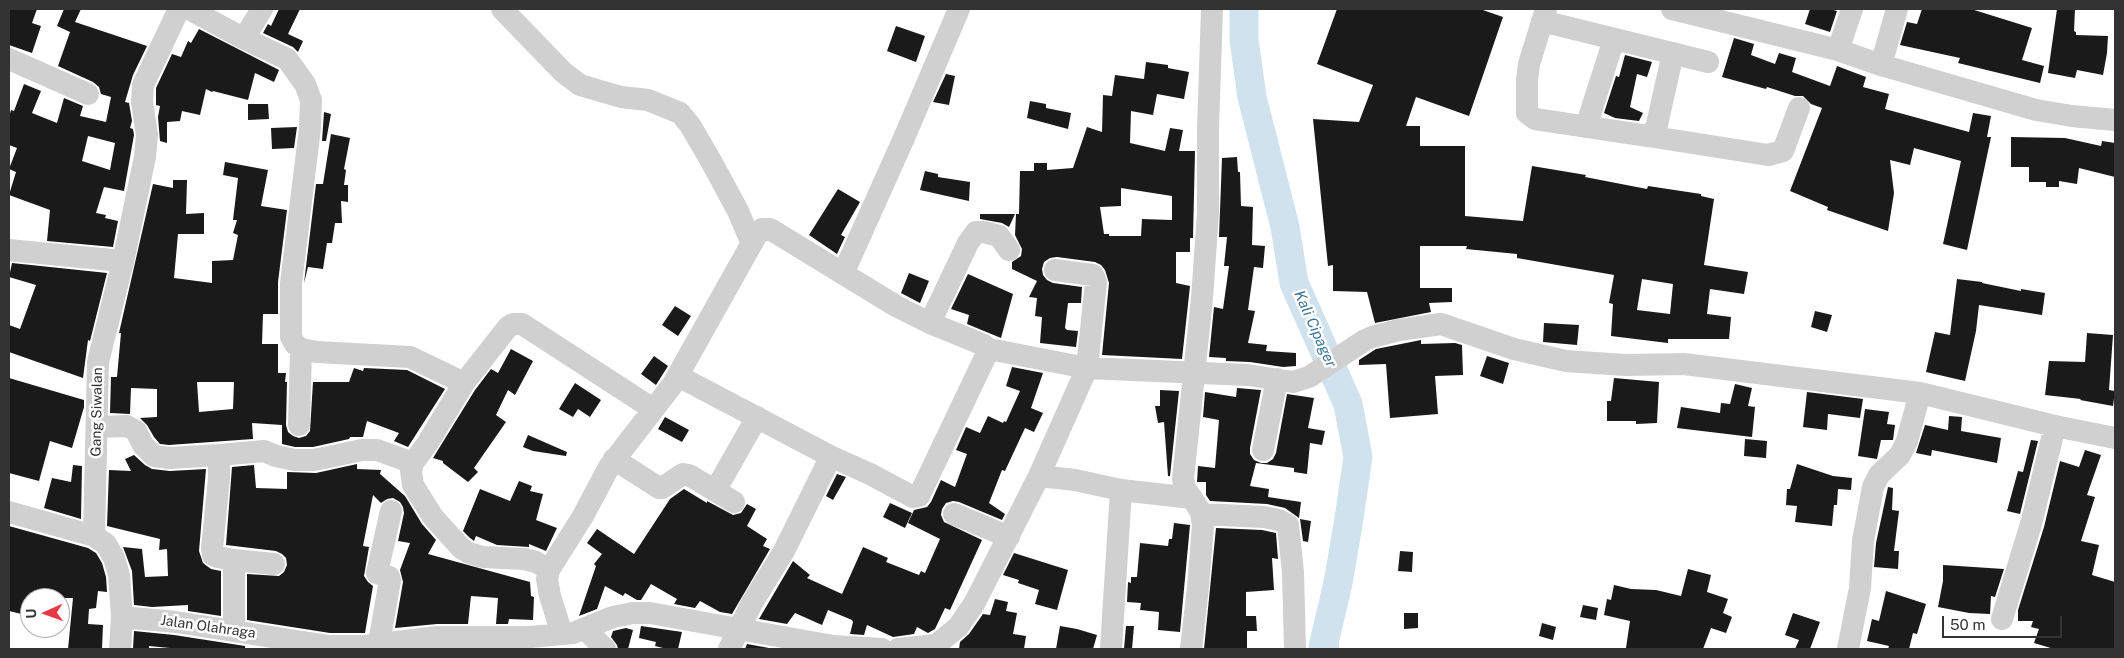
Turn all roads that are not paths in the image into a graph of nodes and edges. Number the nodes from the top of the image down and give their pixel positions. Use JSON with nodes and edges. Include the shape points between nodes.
{"nodes":[{"id":1,"x":179,"y":9,"type":"edge"},
{"id":2,"x":189,"y":9,"type":"edge"},
{"id":3,"x":262,"y":9,"type":"edge"},
{"id":4,"x":502,"y":9,"type":"edge"},
{"id":5,"x":959,"y":9,"type":"edge"},
{"id":6,"x":1212,"y":9,"type":"edge"},
{"id":7,"x":1672,"y":9,"type":"edge"},
{"id":8,"x":1852,"y":9,"type":"edge"},
{"id":9,"x":1897,"y":9,"type":"edge"},
{"id":10,"x":1544,"y":15,"type":"edge"},
{"id":11,"x":241,"y":36,"type":"junction"},
{"id":12,"x":1614,"y":39,"type":"junction"},
{"id":13,"x":1838,"y":50,"type":"junction"},
{"id":14,"x":1674,"y":53,"type":"junction"},
{"id":15,"x":9,"y":59,"type":"edge"},
{"id":16,"x":1708,"y":62,"type":"dead end"},
{"id":17,"x":1881,"y":65,"type":"junction"},
{"id":18,"x":88,"y":94,"type":"dead end"},
{"id":19,"x":1799,"y":108,"type":"dead end"},
{"id":20,"x":2115,"y":120,"type":"edge"},
{"id":21,"x":1586,"y":127,"type":"junction"},
{"id":22,"x":1648,"y":136,"type":"junction"},
{"id":23,"x":752,"y":244,"type":"junction"},
{"id":24,"x":9,"y":250,"type":"edge"},
{"id":25,"x":1010,"y":250,"type":"dead end"},
{"id":26,"x":122,"y":261,"type":"junction"},
{"id":27,"x":1055,"y":270,"type":"dead end"},
{"id":28,"x":842,"y":274,"type":"junction"},
{"id":29,"x":930,"y":323,"type":"junction"},
{"id":30,"x":989,"y":348,"type":"junction"},
{"id":31,"x":301,"y":349,"type":"junction"},
{"id":32,"x":1087,"y":368,"type":"junction"},
{"id":33,"x":1194,"y":373,"type":"junction"},
{"id":34,"x":678,"y":376,"type":"junction"},
{"id":35,"x":1277,"y":379,"type":"junction"},
{"id":36,"x":464,"y":382,"type":"junction"},
{"id":37,"x":1920,"y":393,"type":"junction"},
{"id":38,"x":653,"y":409,"type":"junction"},
{"id":39,"x":757,"y":417,"type":"junction"},
{"id":40,"x":299,"y":425,"type":"dead end"},
{"id":41,"x":2055,"y":426,"type":"junction"},
{"id":42,"x":97,"y":427,"type":"junction"},
{"id":43,"x":2115,"y":438,"type":"edge"},
{"id":44,"x":1263,"y":450,"type":"dead end"},
{"id":45,"x":219,"y":455,"type":"junction"},
{"id":46,"x":830,"y":456,"type":"junction"},
{"id":47,"x":614,"y":459,"type":"junction"},
{"id":48,"x":413,"y":463,"type":"junction"},
{"id":49,"x":1039,"y":476,"type":"junction"},
{"id":50,"x":715,"y":490,"type":"junction"},
{"id":51,"x":1121,"y":490,"type":"junction"},
{"id":52,"x":734,"y":502,"type":"dead end"},
{"id":53,"x":1197,"y":506,"type":"junction"},
{"id":54,"x":391,"y":511,"type":"dead end"},
{"id":55,"x":9,"y":512,"type":"edge"},
{"id":56,"x":954,"y":514,"type":"dead end"},
{"id":57,"x":94,"y":536,"type":"junction"},
{"id":58,"x":1010,"y":537,"type":"junction"},
{"id":59,"x":234,"y":560,"type":"junction"},
{"id":60,"x":274,"y":564,"type":"dead end"},
{"id":61,"x":549,"y":570,"type":"junction"},
{"id":62,"x":122,"y":617,"type":"junction"},
{"id":63,"x":2002,"y":619,"type":"dead end"},
{"id":64,"x":585,"y":628,"type":"junction"},
{"id":65,"x":234,"y":630,"type":"junction"},
{"id":66,"x":562,"y":634,"type":"junction"},
{"id":67,"x":733,"y":639,"type":"edge"},
{"id":68,"x":380,"y":643,"type":"junction"},
{"id":69,"x":490,"y":643,"type":"edge"},
{"id":70,"x":313,"y":646,"type":"edge"},
{"id":71,"x":942,"y":647,"type":"edge"},
{"id":72,"x":120,"y":649,"type":"edge"},
{"id":73,"x":605,"y":649,"type":"edge"},
{"id":74,"x":882,"y":649,"type":"edge"},
{"id":75,"x":898,"y":649,"type":"edge"},
{"id":76,"x":1111,"y":649,"type":"edge"},
{"id":77,"x":1190,"y":649,"type":"edge"},
{"id":78,"x":1296,"y":649,"type":"edge"},
{"id":79,"x":1848,"y":649,"type":"edge"}],
"edges":[{"from":1,"to":26,"type":"street","name":"Gang Siwalan","via":[[143,85],[142,102],[148,135]]},
{"from":2,"to":11,"type":"street"},
{"from":3,"to":11,"type":"street","via":[[246,35]]},
{"from":4,"to":23,"type":"street","via":[[563,72],[580,85],[620,97],[648,100],[680,113],[711,161]]},
{"from":5,"to":28,"type":"street"},
{"from":6,"to":33,"type":"street","via":[[1208,213]]},
{"from":7,"to":13,"type":"street"},
{"from":8,"to":13,"type":"street"},
{"from":9,"to":17,"type":"street"},
{"from":10,"to":12,"type":"street"},
{"from":10,"to":21,"type":"street","via":[[1529,64],[1527,114],[1535,119]]},
{"from":11,"to":31,"type":"street","via":[[287,59],[305,84],[311,100],[291,283],[291,337]]},
{"from":12,"to":14,"type":"street"},
{"from":12,"to":21,"type":"street"},
{"from":13,"to":17,"type":"street"},
{"from":14,"to":16,"type":"street"},
{"from":14,"to":22,"type":"street","via":[[1656,129]]},
{"from":15,"to":18,"type":"street"},
{"from":17,"to":20,"type":"street","via":[[2036,110]]},
{"from":19,"to":22,"type":"street","via":[[1783,151],[1768,155]]},
{"from":21,"to":22,"type":"street"},
{"from":23,"to":28,"type":"street","via":[[762,228],[770,229]]},
{"from":23,"to":34,"type":"street"},
{"from":24,"to":26,"type":"street"},
{"from":25,"to":29,"type":"street","via":[[999,236],[976,232]]},
{"from":26,"to":42,"type":"street","name":"Gang Siwalan","via":[[98,362]]},
{"from":27,"to":32,"type":"street","via":[[1093,275],[1096,282]]},
{"from":28,"to":29,"type":"street"},
{"from":29,"to":30,"type":"street"},
{"from":30,"to":32,"type":"street"},
{"from":30,"to":46,"type":"street","via":[[919,496],[913,497]]},
{"from":31,"to":36,"type":"street","via":[[410,357]]},
{"from":31,"to":40,"type":"street"},
{"from":32,"to":33,"type":"street"},
{"from":32,"to":49,"type":"street"},
{"from":33,"to":35,"type":"street","via":[[1248,374]]},
{"from":33,"to":53,"type":"street","via":[[1183,479]]},
{"from":34,"to":38,"type":"street"},
{"from":34,"to":39,"type":"street"},
{"from":35,"to":37,"type":"street","via":[[1293,382],[1309,377],[1372,337],[1440,324],[1514,348],[1566,360],[1625,365],[1684,364]]},
{"from":35,"to":44,"type":"street"},
{"from":36,"to":38,"type":"street","via":[[508,327],[522,324]]},
{"from":36,"to":48,"type":"street","via":[[428,444]]},
{"from":37,"to":41,"type":"street"},
{"from":37,"to":79,"type":"street","via":[[1907,442],[1873,487],[1863,541],[1860,588]]},
{"from":38,"to":47,"type":"street"},
{"from":39,"to":46,"type":"street"},
{"from":39,"to":50,"type":"street"},
{"from":41,"to":43,"type":"street"},
{"from":41,"to":63,"type":"street"},
{"from":42,"to":45,"type":"street","via":[[127,426],[136,431],[154,456]]},
{"from":42,"to":57,"type":"street","name":"Gang Siwalan"},
{"from":45,"to":48,"type":"street","via":[[264,451],[294,460],[314,460],[377,450]]},
{"from":45,"to":59,"type":"street","via":[[212,549],[217,557]]},
{"from":46,"to":67,"type":"street","via":[[784,551]]},
{"from":47,"to":50,"type":"street","via":[[659,488],[683,474]]},
{"from":47,"to":61,"type":"street"},
{"from":48,"to":61,"type":"street","via":[[413,485],[433,517],[461,548],[483,557],[524,558]]},
{"from":49,"to":51,"type":"street"},
{"from":49,"to":58,"type":"street"},
{"from":50,"to":52,"type":"street"},
{"from":51,"to":53,"type":"street"},
{"from":51,"to":76,"type":"street"},
{"from":53,"to":77,"type":"street","via":[[1203,538]]},
{"from":53,"to":78,"type":"street","via":[[1279,520],[1288,525]]},
{"from":54,"to":68,"type":"street","via":[[377,574],[390,580]]},
{"from":55,"to":57,"type":"street"},
{"from":56,"to":58,"type":"street"},
{"from":57,"to":62,"type":"street","via":[[106,544],[114,558],[119,574]]},
{"from":58,"to":71,"type":"street","via":[[974,604]]},
{"from":59,"to":60,"type":"street"},
{"from":59,"to":65,"type":"street"},
{"from":61,"to":66,"type":"street","via":[[550,596]]},
{"from":62,"to":65,"type":"street","name":"Jalan Olahraga"},
{"from":62,"to":72,"type":"street"},
{"from":64,"to":66,"type":"street","name":"Jalan Olahraga"},
{"from":64,"to":67,"type":"street","name":"Jalan Olahraga","via":[[613,617],[650,613]]},
{"from":64,"to":73,"type":"street"},
{"from":65,"to":70,"type":"street","name":"Jalan Olahraga"},
{"from":66,"to":69,"type":"street","name":"Jalan Olahraga"},
{"from":67,"to":74,"type":"street","name":"Jalan Olahraga"},
{"from":68,"to":69,"type":"street","name":"Jalan Olahraga","via":[[437,637]]},
{"from":68,"to":70,"type":"street","name":"Jalan Olahraga"},
{"from":71,"to":75,"type":"street"}]}
